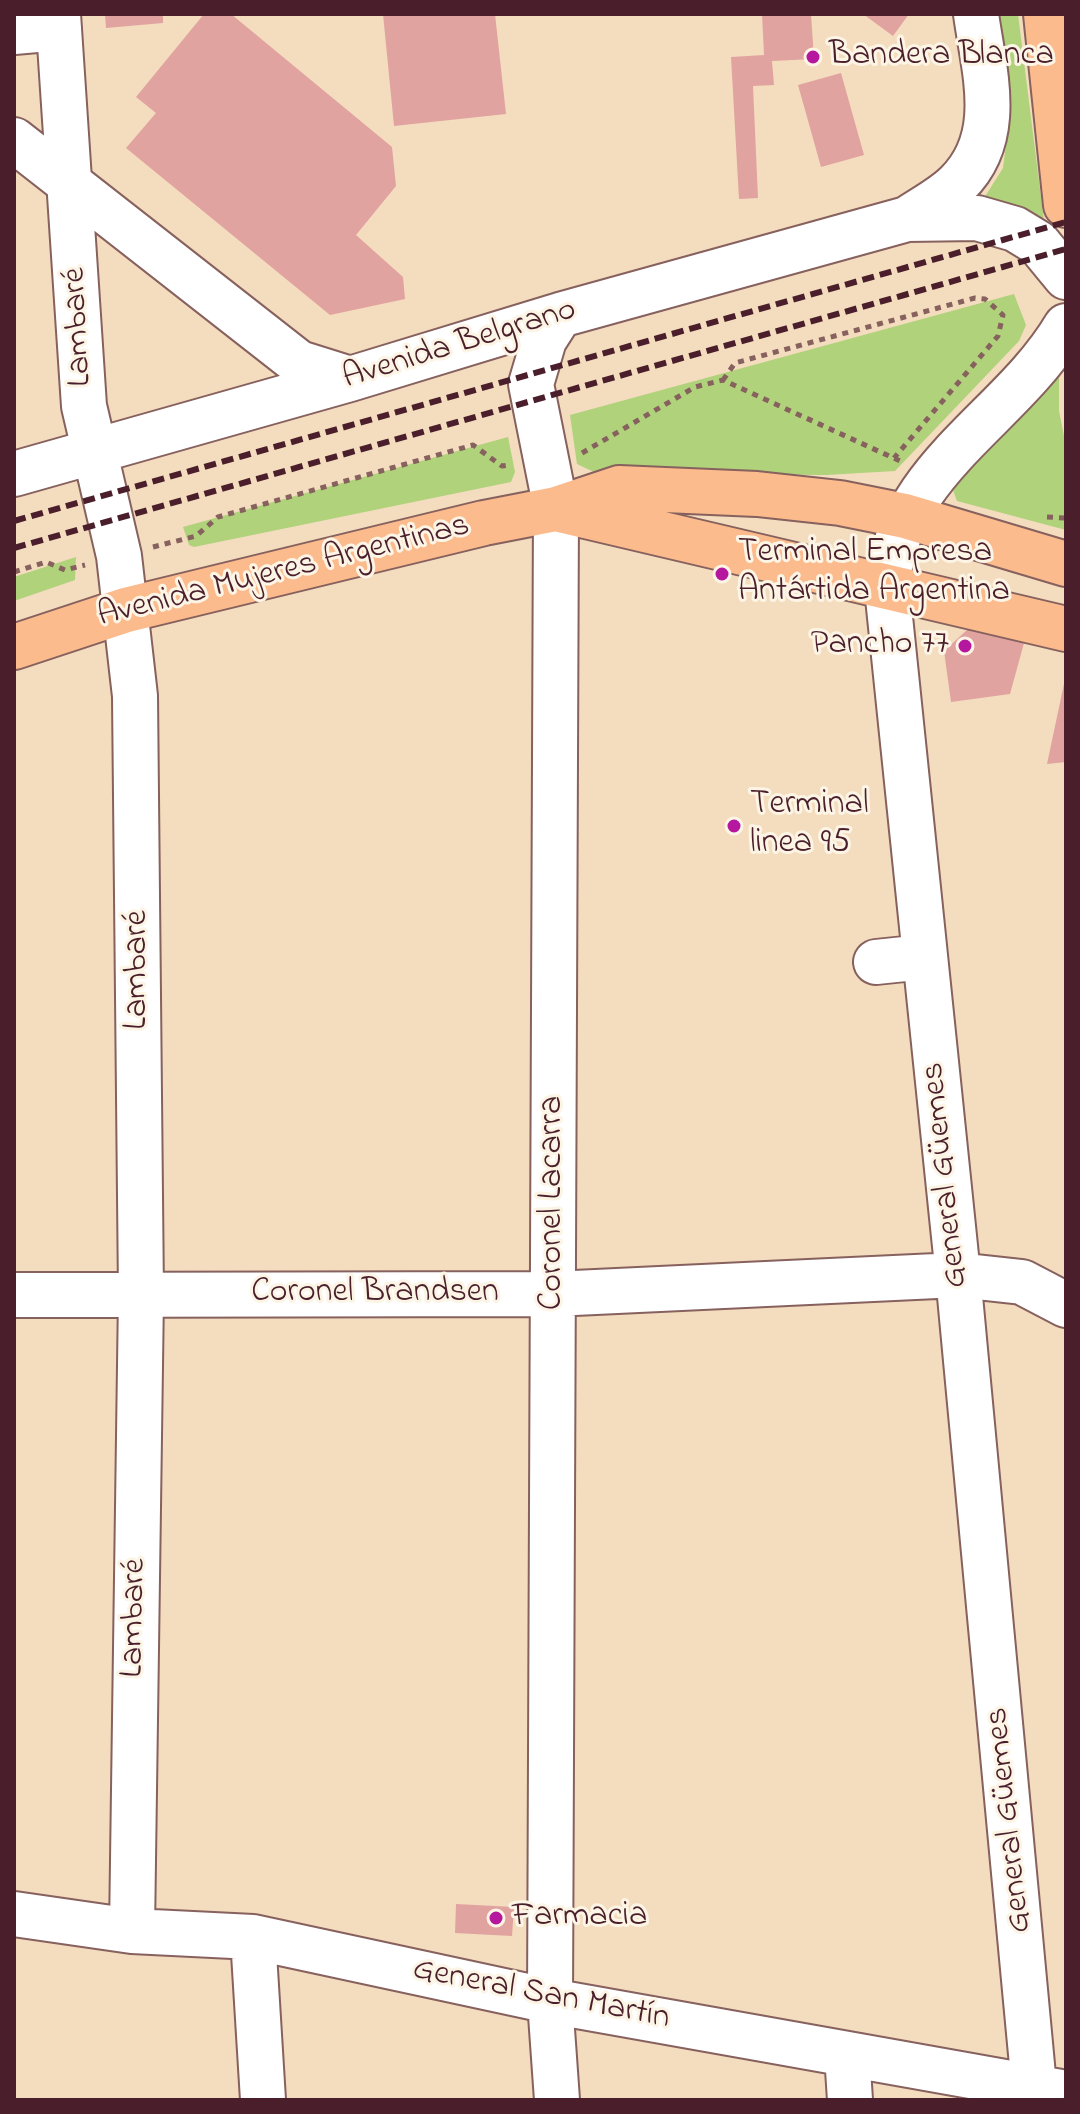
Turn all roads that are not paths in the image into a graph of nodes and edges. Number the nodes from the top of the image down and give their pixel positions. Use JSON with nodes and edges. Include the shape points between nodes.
{"nodes":[{"id":1,"x":976,"y":14,"type":"edge"},
{"id":2,"x":1046,"y":14,"type":"edge"},
{"id":3,"x":58,"y":21,"type":"edge"},
{"id":4,"x":14,"y":32,"type":"edge"},
{"id":5,"x":14,"y":140,"type":"edge"},
{"id":6,"x":72,"y":183,"type":"junction"},
{"id":7,"x":1066,"y":205,"type":"edge"},
{"id":8,"x":907,"y":219,"type":"junction"},
{"id":9,"x":1066,"y":277,"type":"edge"},
{"id":10,"x":560,"y":315,"type":"junction"},
{"id":11,"x":1066,"y":326,"type":"edge"},
{"id":12,"x":350,"y":379,"type":"junction"},
{"id":13,"x":93,"y":452,"type":"junction"},
{"id":14,"x":14,"y":474,"type":"edge"},
{"id":15,"x":556,"y":509,"type":"junction"},
{"id":16,"x":905,"y":516,"type":"junction"},
{"id":17,"x":1066,"y":564,"type":"edge"},
{"id":18,"x":887,"y":588,"type":"junction"},
{"id":19,"x":126,"y":610,"type":"junction"},
{"id":20,"x":1066,"y":629,"type":"edge"},
{"id":21,"x":14,"y":647,"type":"edge"},
{"id":22,"x":924,"y":957,"type":"junction"},
{"id":23,"x":876,"y":962,"type":"dead end"},
{"id":24,"x":958,"y":1275,"type":"junction"},
{"id":25,"x":553,"y":1294,"type":"junction"},
{"id":26,"x":14,"y":1295,"type":"edge"},
{"id":27,"x":141,"y":1295,"type":"junction"},
{"id":28,"x":1066,"y":1305,"type":"edge"},
{"id":29,"x":14,"y":1914,"type":"edge"},
{"id":30,"x":132,"y":1931,"type":"junction"},
{"id":31,"x":253,"y":1937,"type":"junction"},
{"id":32,"x":550,"y":2001,"type":"junction"},
{"id":33,"x":847,"y":2054,"type":"junction"},
{"id":34,"x":1050,"y":2089,"type":"edge"},
{"id":35,"x":263,"y":2100,"type":"edge"},
{"id":36,"x":557,"y":2100,"type":"edge"},
{"id":37,"x":850,"y":2100,"type":"edge"}],
"edges":[{"from":1,"to":8,"type":"street","via":[[989,116],[980,155],[962,179]]},
{"from":2,"to":7,"type":"main road"},
{"from":3,"to":4,"type":"street"},
{"from":3,"to":6,"type":"street","name":"Lambaré"},
{"from":5,"to":6,"type":"street"},
{"from":6,"to":12,"type":"street","via":[[299,363]]},
{"from":6,"to":13,"type":"street","name":"Lambaré","via":[[84,406]]},
{"from":8,"to":9,"type":"street","via":[[977,218],[1015,229],[1038,243]]},
{"from":8,"to":10,"type":"street","name":"Avenida Belgrano"},
{"from":10,"to":12,"type":"street","name":"Avenida Belgrano"},
{"from":10,"to":15,"type":"street","name":"Coronel Lacarra","via":[[544,340],[531,384]]},
{"from":11,"to":16,"type":"street","name":"General Güemes","via":[[1043,358],[929,480]]},
{"from":12,"to":13,"type":"street","name":"Avenida Belgrano"},
{"from":13,"to":14,"type":"street","name":"Avenida Belgrano"},
{"from":13,"to":19,"type":"street","name":"Lambaré","via":[[119,556]]},
{"from":15,"to":16,"type":"main road","name":"Avenida Mujeres Argentinas","via":[[619,488],[757,494]]},
{"from":15,"to":18,"type":"main road","name":"Avenida Mujeres Argentinas"},
{"from":15,"to":19,"type":"main road","name":"Avenida Mujeres Argentinas"},
{"from":15,"to":25,"type":"street","name":"Coronel Lacarra"},
{"from":16,"to":17,"type":"main road","name":"Avenida Mujeres Argentinas"},
{"from":16,"to":18,"type":"street","name":"General Güemes","via":[[889,555]]},
{"from":18,"to":20,"type":"main road"},
{"from":18,"to":22,"type":"street","name":"General Güemes"},
{"from":19,"to":21,"type":"main road","name":"Avenida Mujeres Argentinas"},
{"from":19,"to":27,"type":"street","name":"Lambaré","via":[[138,761]]},
{"from":22,"to":23,"type":"street"},
{"from":22,"to":24,"type":"street","name":"General Güemes"},
{"from":24,"to":25,"type":"street","name":"Coronel Brandsen"},
{"from":24,"to":28,"type":"street","name":"Coronel Brandsen","via":[[1022,1282]]},
{"from":24,"to":34,"type":"street","name":"General Güemes"},
{"from":25,"to":27,"type":"street","name":"Coronel Brandsen"},
{"from":25,"to":32,"type":"street","name":"Coronel Lacarra"},
{"from":26,"to":27,"type":"street","name":"Coronel Brandsen"},
{"from":27,"to":30,"type":"street","name":"Lambaré"},
{"from":29,"to":30,"type":"street","name":"General San Martín"},
{"from":30,"to":31,"type":"street","name":"General San Martín"},
{"from":31,"to":32,"type":"street","name":"General San Martín"},
{"from":31,"to":35,"type":"street"},
{"from":32,"to":33,"type":"street","name":"General San Martín"},
{"from":32,"to":36,"type":"street","name":"Coronel Lacarra"},
{"from":33,"to":34,"type":"street","name":"General San Martín"},
{"from":33,"to":37,"type":"street"}]}
